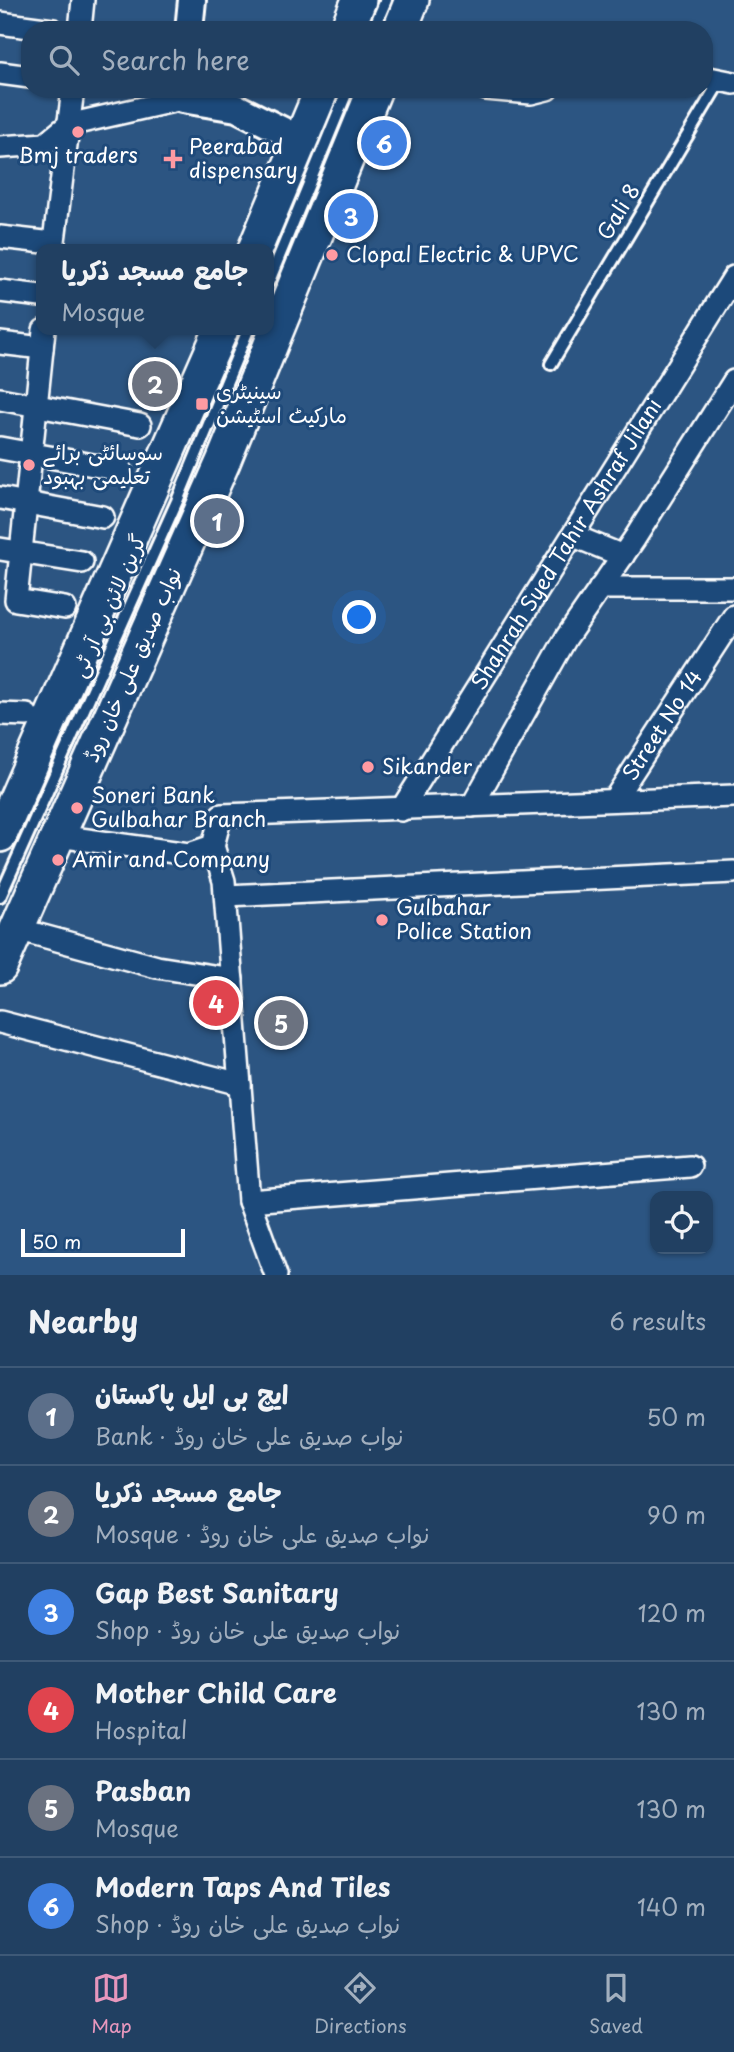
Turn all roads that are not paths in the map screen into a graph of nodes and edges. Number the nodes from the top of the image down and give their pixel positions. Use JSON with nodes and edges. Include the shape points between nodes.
{"nodes":[{"id":1,"x":83,"y":0,"type":"edge"},
{"id":2,"x":192,"y":0,"type":"edge"},
{"id":3,"x":359,"y":0,"type":"edge"},
{"id":4,"x":386,"y":0,"type":"edge"},
{"id":5,"x":412,"y":0,"type":"edge"},
{"id":6,"x":81,"y":21,"type":"edge"},
{"id":7,"x":190,"y":21,"type":"edge"},
{"id":8,"x":351,"y":21,"type":"edge"},
{"id":9,"x":377,"y":21,"type":"edge"},
{"id":10,"x":404,"y":21,"type":"edge"},
{"id":11,"x":0,"y":23,"type":"edge"},
{"id":12,"x":21,"y":26,"type":"edge"},
{"id":13,"x":0,"y":73,"type":"edge"},
{"id":14,"x":21,"y":76,"type":"edge"},
{"id":15,"x":72,"y":98,"type":"edge"},
{"id":16,"x":167,"y":98,"type":"edge"},
{"id":17,"x":198,"y":98,"type":"edge"},
{"id":18,"x":318,"y":98,"type":"edge"},
{"id":19,"x":344,"y":98,"type":"edge"},
{"id":20,"x":371,"y":98,"type":"edge"},
{"id":21,"x":708,"y":98,"type":"edge"},
{"id":22,"x":68,"y":125,"type":"junction"},
{"id":23,"x":300,"y":140,"type":"junction"},
{"id":24,"x":0,"y":147,"type":"edge"},
{"id":25,"x":0,"y":237,"type":"edge"},
{"id":26,"x":41,"y":244,"type":"edge"},
{"id":27,"x":53,"y":244,"type":"edge"},
{"id":28,"x":257,"y":244,"type":"edge"},
{"id":29,"x":274,"y":269,"type":"edge"},
{"id":30,"x":734,"y":278,"type":"edge"},
{"id":31,"x":0,"y":291,"type":"edge"},
{"id":32,"x":36,"y":295,"type":"edge"},
{"id":33,"x":219,"y":335,"type":"edge"},
{"id":34,"x":246,"y":335,"type":"edge"},
{"id":35,"x":43,"y":339,"type":"edge"},
{"id":36,"x":0,"y":343,"type":"edge"},
{"id":37,"x":551,"y":363,"type":"dead end"},
{"id":38,"x":734,"y":381,"type":"edge"},
{"id":39,"x":0,"y":399,"type":"edge"},
{"id":40,"x":36,"y":404,"type":"junction"},
{"id":41,"x":140,"y":425,"type":"dead end"},
{"id":42,"x":0,"y":448,"type":"edge"},
{"id":43,"x":31,"y":453,"type":"junction"},
{"id":44,"x":121,"y":470,"type":"dead end"},
{"id":45,"x":0,"y":498,"type":"edge"},
{"id":46,"x":26,"y":503,"type":"junction"},
{"id":47,"x":103,"y":517,"type":"dead end"},
{"id":48,"x":574,"y":536,"type":"junction"},
{"id":49,"x":11,"y":550,"type":"edge"},
{"id":50,"x":623,"y":556,"type":"junction"},
{"id":51,"x":82,"y":562,"type":"dead end"},
{"id":52,"x":600,"y":588,"type":"junction"},
{"id":53,"x":734,"y":588,"type":"edge"},
{"id":54,"x":65,"y":608,"type":"dead end"},
{"id":55,"x":734,"y":616,"type":"edge"},
{"id":56,"x":0,"y":714,"type":"edge"},
{"id":57,"x":27,"y":715,"type":"dead end"},
{"id":58,"x":734,"y":796,"type":"edge"},
{"id":59,"x":614,"y":800,"type":"junction"},
{"id":60,"x":472,"y":806,"type":"junction"},
{"id":61,"x":401,"y":810,"type":"junction"},
{"id":62,"x":0,"y":835,"type":"edge"},
{"id":63,"x":58,"y":836,"type":"junction"},
{"id":64,"x":213,"y":846,"type":"junction"},
{"id":65,"x":734,"y":872,"type":"edge"},
{"id":66,"x":226,"y":896,"type":"junction"},
{"id":67,"x":0,"y":897,"type":"edge"},
{"id":68,"x":17,"y":929,"type":"junction"},
{"id":69,"x":0,"y":967,"type":"edge"},
{"id":70,"x":232,"y":979,"type":"junction"},
{"id":71,"x":0,"y":1022,"type":"edge"},
{"id":72,"x":240,"y":1084,"type":"junction"},
{"id":73,"x":690,"y":1166,"type":"dead end"},
{"id":74,"x":250,"y":1201,"type":"junction"},
{"id":75,"x":276,"y":1275,"type":"edge"}],
"edges":[{"from":1,"to":6,"type":"street"},
{"from":2,"to":7,"type":"street"},
{"from":3,"to":8,"type":"main road"},
{"from":4,"to":9,"type":"lane"},
{"from":5,"to":10,"type":"main road"},
{"from":11,"to":12,"type":"street"},
{"from":13,"to":14,"type":"street"},
{"from":15,"to":22,"type":"street"},
{"from":16,"to":22,"type":"street"},
{"from":17,"to":23,"type":"street","via":[[237,108]]},
{"from":18,"to":23,"type":"main road"},
{"from":19,"to":29,"type":"lane"},
{"from":20,"to":63,"type":"main road","name":"نواب صدیق علی خان روڈ","via":[[223,462]]},
{"from":21,"to":37,"type":"lane","name":"Gali 8"},
{"from":22,"to":24,"type":"street","via":[[45,145]]},
{"from":22,"to":27,"type":"street"},
{"from":23,"to":28,"type":"main road"},
{"from":25,"to":26,"type":"street"},
{"from":30,"to":48,"type":"street","name":"Shahrah Syed Tahir Ashraf Jilani"},
{"from":31,"to":32,"type":"street"},
{"from":33,"to":62,"type":"main road"},
{"from":34,"to":67,"type":"lane","name":"گرین لائن بی آر ٹی"},
{"from":35,"to":36,"type":"street"},
{"from":35,"to":40,"type":"street"},
{"from":38,"to":50,"type":"street"},
{"from":39,"to":40,"type":"street"},
{"from":40,"to":41,"type":"street"},
{"from":40,"to":43,"type":"street"},
{"from":42,"to":43,"type":"street"},
{"from":43,"to":44,"type":"street"},
{"from":43,"to":46,"type":"street"},
{"from":45,"to":46,"type":"street"},
{"from":46,"to":47,"type":"street"},
{"from":46,"to":49,"type":"street"},
{"from":48,"to":50,"type":"street"},
{"from":48,"to":61,"type":"street","name":"Shahrah Syed Tahir Ashraf Jilani"},
{"from":49,"to":51,"type":"street"},
{"from":49,"to":54,"type":"street","via":[[16,600]]},
{"from":50,"to":52,"type":"street"},
{"from":52,"to":53,"type":"street"},
{"from":52,"to":60,"type":"street","via":[[566,638]]},
{"from":55,"to":59,"type":"street","name":"Street No 14"},
{"from":56,"to":57,"type":"street"},
{"from":58,"to":59,"type":"street"},
{"from":59,"to":60,"type":"street"},
{"from":60,"to":61,"type":"street"},
{"from":61,"to":64,"type":"street","via":[[221,815]]},
{"from":63,"to":64,"type":"street","via":[[189,854]]},
{"from":63,"to":68,"type":"main road","name":"نواب صدیق علی خان روڈ"},
{"from":64,"to":66,"type":"street"},
{"from":65,"to":66,"type":"street"},
{"from":66,"to":70,"type":"street"},
{"from":68,"to":69,"type":"main road","name":"نواب صدیق علی خان روڈ"},
{"from":68,"to":70,"type":"street","via":[[157,967]]},
{"from":70,"to":72,"type":"street"},
{"from":71,"to":72,"type":"street"},
{"from":72,"to":74,"type":"street"},
{"from":73,"to":74,"type":"street"},
{"from":74,"to":75,"type":"street"}]}
